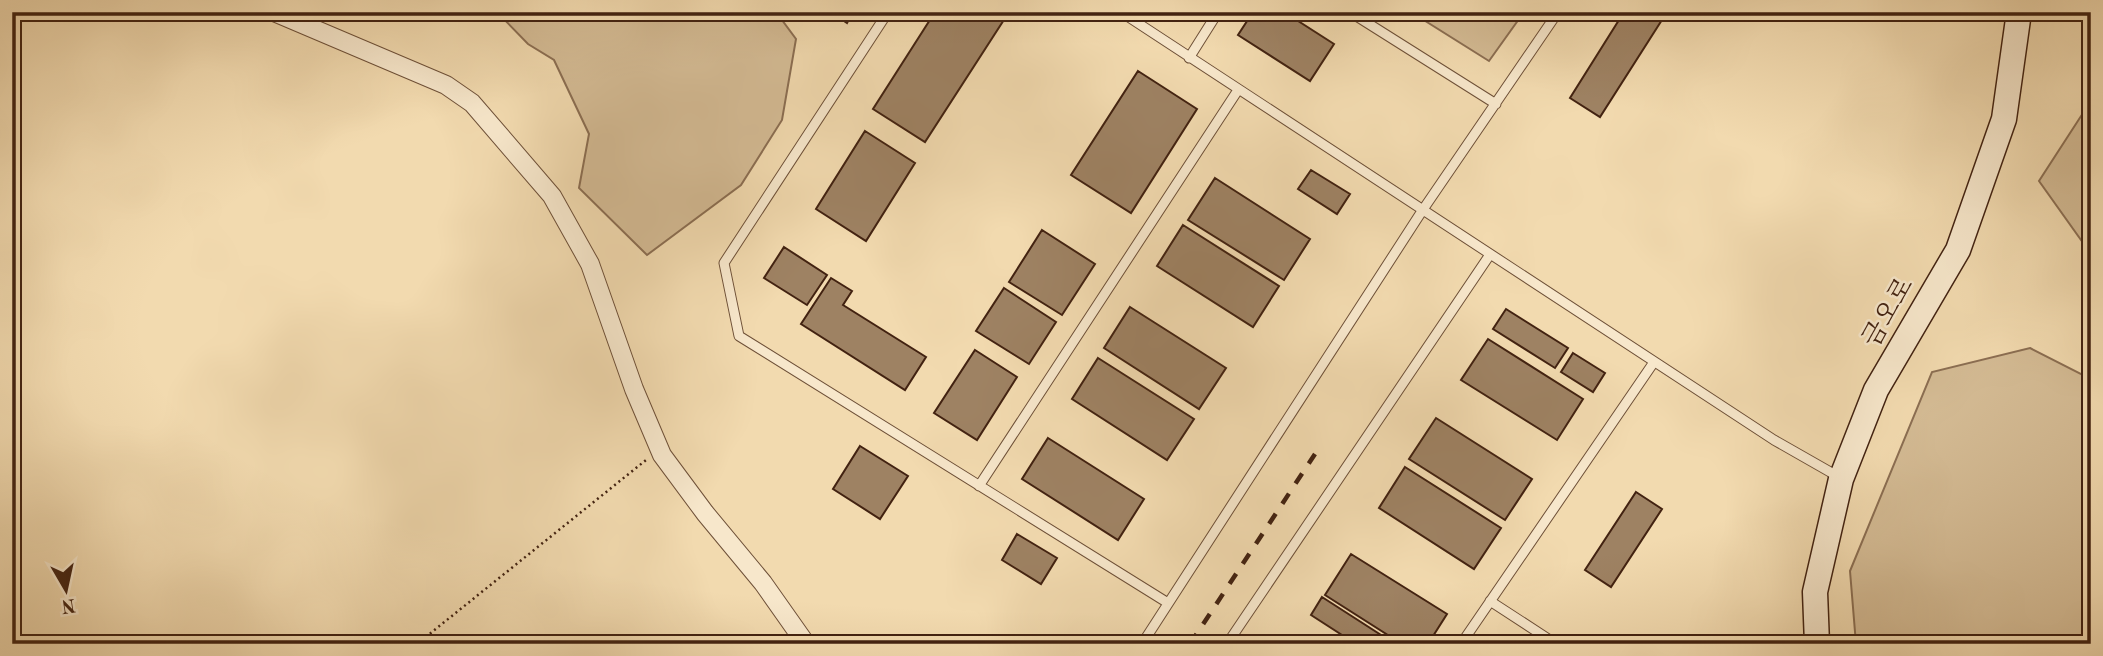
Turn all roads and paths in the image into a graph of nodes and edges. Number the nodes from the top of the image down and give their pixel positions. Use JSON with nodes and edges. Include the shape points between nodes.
{"nodes":[{"id":1,"x":274,"y":12,"type":"edge"},
{"id":2,"x":888,"y":12,"type":"edge"},
{"id":3,"x":1121,"y":12,"type":"edge"},
{"id":4,"x":1217,"y":12,"type":"edge"},
{"id":5,"x":1350,"y":12,"type":"edge"},
{"id":6,"x":1558,"y":12,"type":"edge"},
{"id":7,"x":2019,"y":12,"type":"edge"},
{"id":8,"x":1189,"y":58,"type":"junction"},
{"id":9,"x":1238,"y":90,"type":"junction"},
{"id":10,"x":1496,"y":104,"type":"junction"},
{"id":11,"x":1422,"y":211,"type":"junction"},
{"id":12,"x":1489,"y":256,"type":"junction"},
{"id":13,"x":1654,"y":362,"type":"junction"},
{"id":14,"x":662,"y":455,"type":"junction"},
{"id":15,"x":1841,"y":479,"type":"junction"},
{"id":16,"x":979,"y":486,"type":"junction"},
{"id":17,"x":1490,"y":601,"type":"junction"},
{"id":18,"x":1168,"y":603,"type":"junction"},
{"id":19,"x":417,"y":644,"type":"edge"},
{"id":20,"x":806,"y":644,"type":"edge"},
{"id":21,"x":1142,"y":644,"type":"edge"},
{"id":22,"x":1227,"y":644,"type":"edge"},
{"id":23,"x":1461,"y":644,"type":"edge"},
{"id":24,"x":1556,"y":644,"type":"edge"},
{"id":25,"x":1817,"y":644,"type":"edge"}],
"edges":[{"from":1,"to":14,"type":"street","via":[[446,85],[472,103],[552,196],[590,264]]},
{"from":2,"to":16,"type":"lane","via":[[724,264],[739,335]]},
{"from":3,"to":8,"type":"lane"},
{"from":4,"to":8,"type":"lane"},
{"from":5,"to":10,"type":"lane"},
{"from":6,"to":10,"type":"lane"},
{"from":7,"to":15,"type":"street","name":"금오로","via":[[2004,119],[1958,250],[1876,390]]},
{"from":8,"to":9,"type":"lane"},
{"from":9,"to":11,"type":"lane"},
{"from":9,"to":16,"type":"lane"},
{"from":10,"to":11,"type":"lane"},
{"from":11,"to":12,"type":"lane"},
{"from":11,"to":18,"type":"lane"},
{"from":12,"to":13,"type":"lane"},
{"from":12,"to":22,"type":"lane"},
{"from":13,"to":15,"type":"lane"},
{"from":13,"to":17,"type":"lane"},
{"from":14,"to":19,"type":"path","via":[[642,461]]},
{"from":14,"to":20,"type":"street"},
{"from":15,"to":25,"type":"street","name":"금오로","via":[[1815,592]]},
{"from":16,"to":18,"type":"lane"},
{"from":17,"to":23,"type":"lane"},
{"from":17,"to":24,"type":"lane"},
{"from":18,"to":21,"type":"lane"}]}
